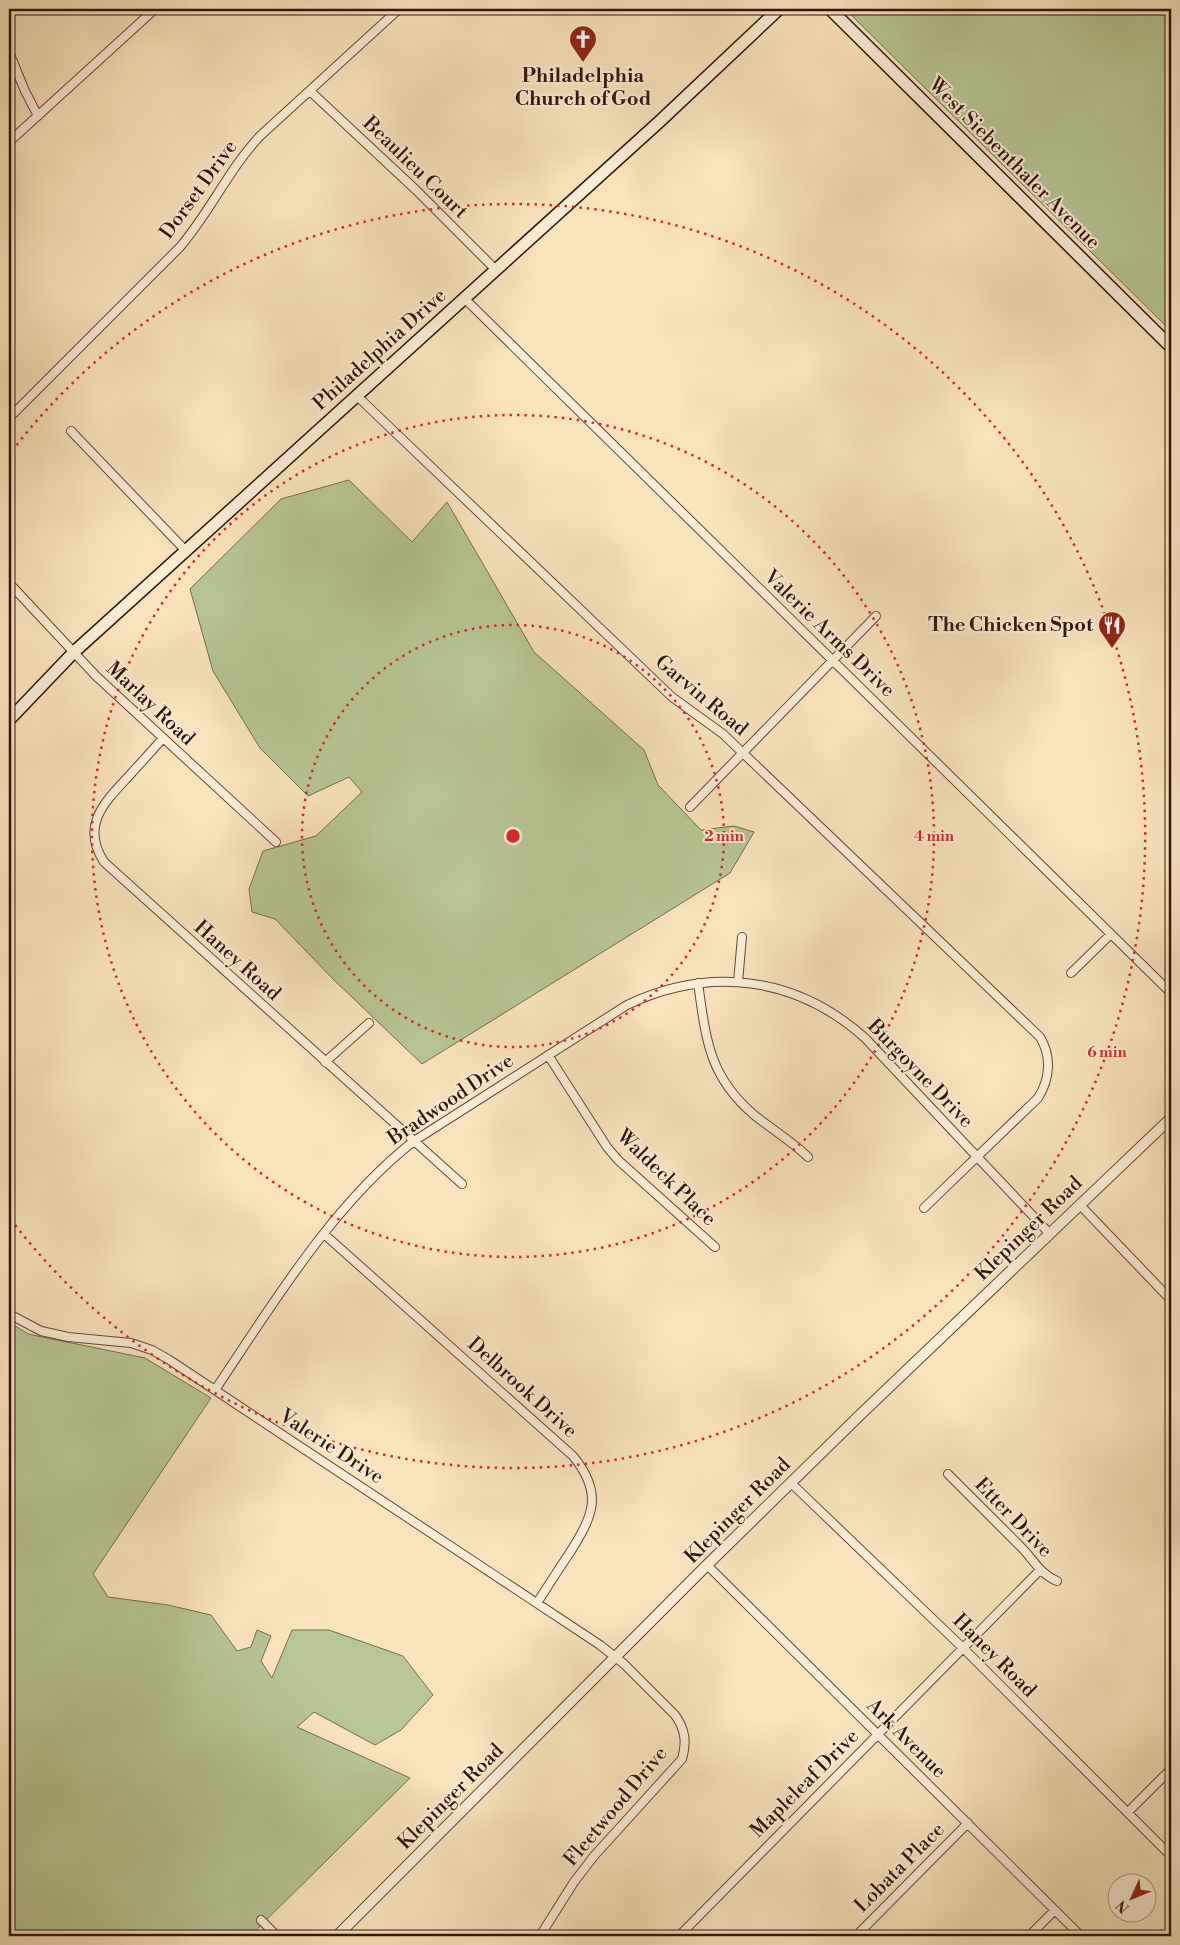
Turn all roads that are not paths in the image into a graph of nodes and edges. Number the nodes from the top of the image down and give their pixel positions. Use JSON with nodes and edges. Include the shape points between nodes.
{"nodes":[{"id":1,"x":156,"y":9,"type":"edge"},
{"id":2,"x":399,"y":9,"type":"edge"},
{"id":3,"x":779,"y":9,"type":"edge"},
{"id":4,"x":830,"y":9,"type":"edge"},
{"id":5,"x":9,"y":52,"type":"edge"},
{"id":6,"x":310,"y":91,"type":"junction"},
{"id":7,"x":38,"y":116,"type":"junction"},
{"id":8,"x":9,"y":142,"type":"edge"},
{"id":9,"x":496,"y":270,"type":"junction"},
{"id":10,"x":465,"y":299,"type":"junction"},
{"id":11,"x":1171,"y":347,"type":"edge"},
{"id":12,"x":357,"y":396,"type":"junction"},
{"id":13,"x":9,"y":418,"type":"edge"},
{"id":14,"x":71,"y":432,"type":"dead end"},
{"id":15,"x":186,"y":551,"type":"junction"},
{"id":16,"x":9,"y":583,"type":"edge"},
{"id":17,"x":876,"y":616,"type":"dead end"},
{"id":18,"x":74,"y":652,"type":"junction"},
{"id":19,"x":833,"y":660,"type":"junction"},
{"id":20,"x":9,"y":720,"type":"edge"},
{"id":21,"x":163,"y":738,"type":"junction"},
{"id":22,"x":743,"y":752,"type":"junction"},
{"id":23,"x":690,"y":807,"type":"dead end"},
{"id":24,"x":276,"y":842,"type":"dead end"},
{"id":25,"x":1111,"y":934,"type":"junction"},
{"id":26,"x":742,"y":937,"type":"dead end"},
{"id":27,"x":1071,"y":973,"type":"dead end"},
{"id":28,"x":738,"y":982,"type":"junction"},
{"id":29,"x":698,"y":983,"type":"junction"},
{"id":30,"x":1171,"y":993,"type":"edge"},
{"id":31,"x":369,"y":1023,"type":"dead end"},
{"id":32,"x":548,"y":1055,"type":"junction"},
{"id":33,"x":325,"y":1062,"type":"junction"},
{"id":34,"x":1171,"y":1118,"type":"edge"},
{"id":35,"x":414,"y":1141,"type":"junction"},
{"id":36,"x":808,"y":1157,"type":"dead end"},
{"id":37,"x":976,"y":1157,"type":"junction"},
{"id":38,"x":462,"y":1184,"type":"dead end"},
{"id":39,"x":1080,"y":1205,"type":"junction"},
{"id":40,"x":924,"y":1208,"type":"dead end"},
{"id":41,"x":324,"y":1234,"type":"junction"},
{"id":42,"x":1050,"y":1234,"type":"junction"},
{"id":43,"x":715,"y":1247,"type":"dead end"},
{"id":44,"x":1171,"y":1300,"type":"edge"},
{"id":45,"x":9,"y":1314,"type":"edge"},
{"id":46,"x":215,"y":1390,"type":"junction"},
{"id":47,"x":948,"y":1474,"type":"dead end"},
{"id":48,"x":791,"y":1483,"type":"junction"},
{"id":49,"x":707,"y":1565,"type":"junction"},
{"id":50,"x":1040,"y":1570,"type":"junction"},
{"id":51,"x":1057,"y":1581,"type":"dead end"},
{"id":52,"x":537,"y":1603,"type":"junction"},
{"id":53,"x":963,"y":1648,"type":"junction"},
{"id":54,"x":615,"y":1658,"type":"junction"},
{"id":55,"x":878,"y":1734,"type":"junction"},
{"id":56,"x":1171,"y":1769,"type":"edge"},
{"id":57,"x":1128,"y":1812,"type":"junction"},
{"id":58,"x":968,"y":1824,"type":"junction"},
{"id":59,"x":1171,"y":1856,"type":"edge"},
{"id":60,"x":1055,"y":1910,"type":"junction"},
{"id":61,"x":261,"y":1920,"type":"dead end"},
{"id":62,"x":278,"y":1936,"type":"edge"},
{"id":63,"x":337,"y":1936,"type":"edge"},
{"id":64,"x":540,"y":1936,"type":"edge"},
{"id":65,"x":679,"y":1936,"type":"edge"},
{"id":66,"x":856,"y":1936,"type":"edge"},
{"id":67,"x":1029,"y":1936,"type":"edge"},
{"id":68,"x":1081,"y":1936,"type":"edge"}],
"edges":[{"from":1,"to":7,"type":"street"},
{"from":2,"to":6,"type":"street","name":"Dorset Drive"},
{"from":3,"to":9,"type":"main road","name":"Philadelphia Drive"},
{"from":4,"to":11,"type":"main road","name":"West Siebenthaler Avenue"},
{"from":5,"to":7,"type":"street"},
{"from":6,"to":9,"type":"street","name":"Beaulieu Court"},
{"from":6,"to":13,"type":"street","name":"Dorset Drive","via":[[248,149],[180,247]]},
{"from":7,"to":8,"type":"street"},
{"from":9,"to":10,"type":"main road","name":"Philadelphia Drive"},
{"from":10,"to":12,"type":"main road","name":"Philadelphia Drive"},
{"from":10,"to":19,"type":"street","name":"Valerie Arms Drive"},
{"from":12,"to":15,"type":"main road","name":"Philadelphia Drive"},
{"from":12,"to":22,"type":"street","name":"Garvin Road","via":[[672,697]]},
{"from":14,"to":15,"type":"street"},
{"from":15,"to":18,"type":"main road","name":"Philadelphia Drive"},
{"from":16,"to":18,"type":"street","name":"Marlay Road"},
{"from":17,"to":19,"type":"street"},
{"from":18,"to":20,"type":"main road","name":"Philadelphia Drive"},
{"from":18,"to":21,"type":"street","name":"Marlay Road"},
{"from":19,"to":22,"type":"street"},
{"from":19,"to":25,"type":"street","name":"Valerie Arms Drive"},
{"from":21,"to":24,"type":"street","name":"Marlay Road"},
{"from":21,"to":33,"type":"street","name":"Haney Road","via":[[100,809],[94,830],[98,853],[108,867]]},
{"from":22,"to":23,"type":"street"},
{"from":22,"to":37,"type":"street","name":"Garvin Road","via":[[1040,1037],[1049,1067],[1046,1085],[1038,1098]]},
{"from":25,"to":27,"type":"street"},
{"from":25,"to":30,"type":"street","name":"Valerie Arms Drive"},
{"from":26,"to":28,"type":"street"},
{"from":28,"to":29,"type":"street","name":"Bradwood Drive"},
{"from":28,"to":37,"type":"street","name":"Burgoyne Drive","via":[[786,990],[840,1017],[865,1038]]},
{"from":29,"to":32,"type":"street","name":"Bradwood Drive","via":[[664,990],[627,1005]]},
{"from":29,"to":36,"type":"street","via":[[710,1052],[719,1073],[753,1114]]},
{"from":31,"to":33,"type":"street"},
{"from":32,"to":35,"type":"street","name":"Bradwood Drive"},
{"from":32,"to":43,"type":"street","name":"Waldeck Place","via":[[618,1160]]},
{"from":33,"to":35,"type":"street","name":"Haney Road"},
{"from":34,"to":39,"type":"street","name":"Klepinger Road"},
{"from":35,"to":38,"type":"street","name":"Haney Road"},
{"from":35,"to":41,"type":"street","name":"Bradwood Drive","via":[[370,1180]]},
{"from":37,"to":40,"type":"street","name":"Garvin Road"},
{"from":37,"to":42,"type":"street","name":"Burgoyne Drive"},
{"from":39,"to":42,"type":"street","name":"Klepinger Road"},
{"from":39,"to":44,"type":"street"},
{"from":41,"to":46,"type":"street","name":"Bradwood Drive"},
{"from":41,"to":52,"type":"street","name":"Delbrook Drive","via":[[573,1456],[585,1473],[592,1501],[587,1524]]},
{"from":42,"to":48,"type":"street","name":"Klepinger Road"},
{"from":45,"to":46,"type":"street","name":"Valerie Drive","via":[[41,1331],[131,1343],[152,1350]]},
{"from":46,"to":52,"type":"street","name":"Valerie Drive"},
{"from":47,"to":50,"type":"street","name":"Etter Drive"},
{"from":48,"to":49,"type":"street","name":"Klepinger Road"},
{"from":48,"to":53,"type":"street","name":"Haney Road"},
{"from":49,"to":54,"type":"street","name":"Klepinger Road"},
{"from":49,"to":55,"type":"street","name":"Ark Avenue"},
{"from":50,"to":51,"type":"street","name":"Etter Drive"},
{"from":50,"to":53,"type":"street","name":"Mapleleaf Drive"},
{"from":52,"to":54,"type":"street","name":"Valerie Drive"},
{"from":53,"to":55,"type":"street","name":"Mapleleaf Drive"},
{"from":53,"to":57,"type":"street","name":"Haney Road"},
{"from":54,"to":63,"type":"street","name":"Klepinger Road"},
{"from":54,"to":64,"type":"street","name":"Fleetwood Drive","via":[[675,1715],[681,1724],[685,1748],[682,1759],[594,1856]]},
{"from":55,"to":58,"type":"street","name":"Ark Avenue"},
{"from":55,"to":65,"type":"street","name":"Mapleleaf Drive"},
{"from":56,"to":57,"type":"street"},
{"from":57,"to":59,"type":"street","name":"Haney Road"},
{"from":58,"to":60,"type":"street","name":"Ark Avenue"},
{"from":58,"to":66,"type":"street","name":"Lobata Place"},
{"from":60,"to":67,"type":"street"},
{"from":60,"to":68,"type":"street","name":"Ark Avenue"},
{"from":61,"to":62,"type":"street"}]}
